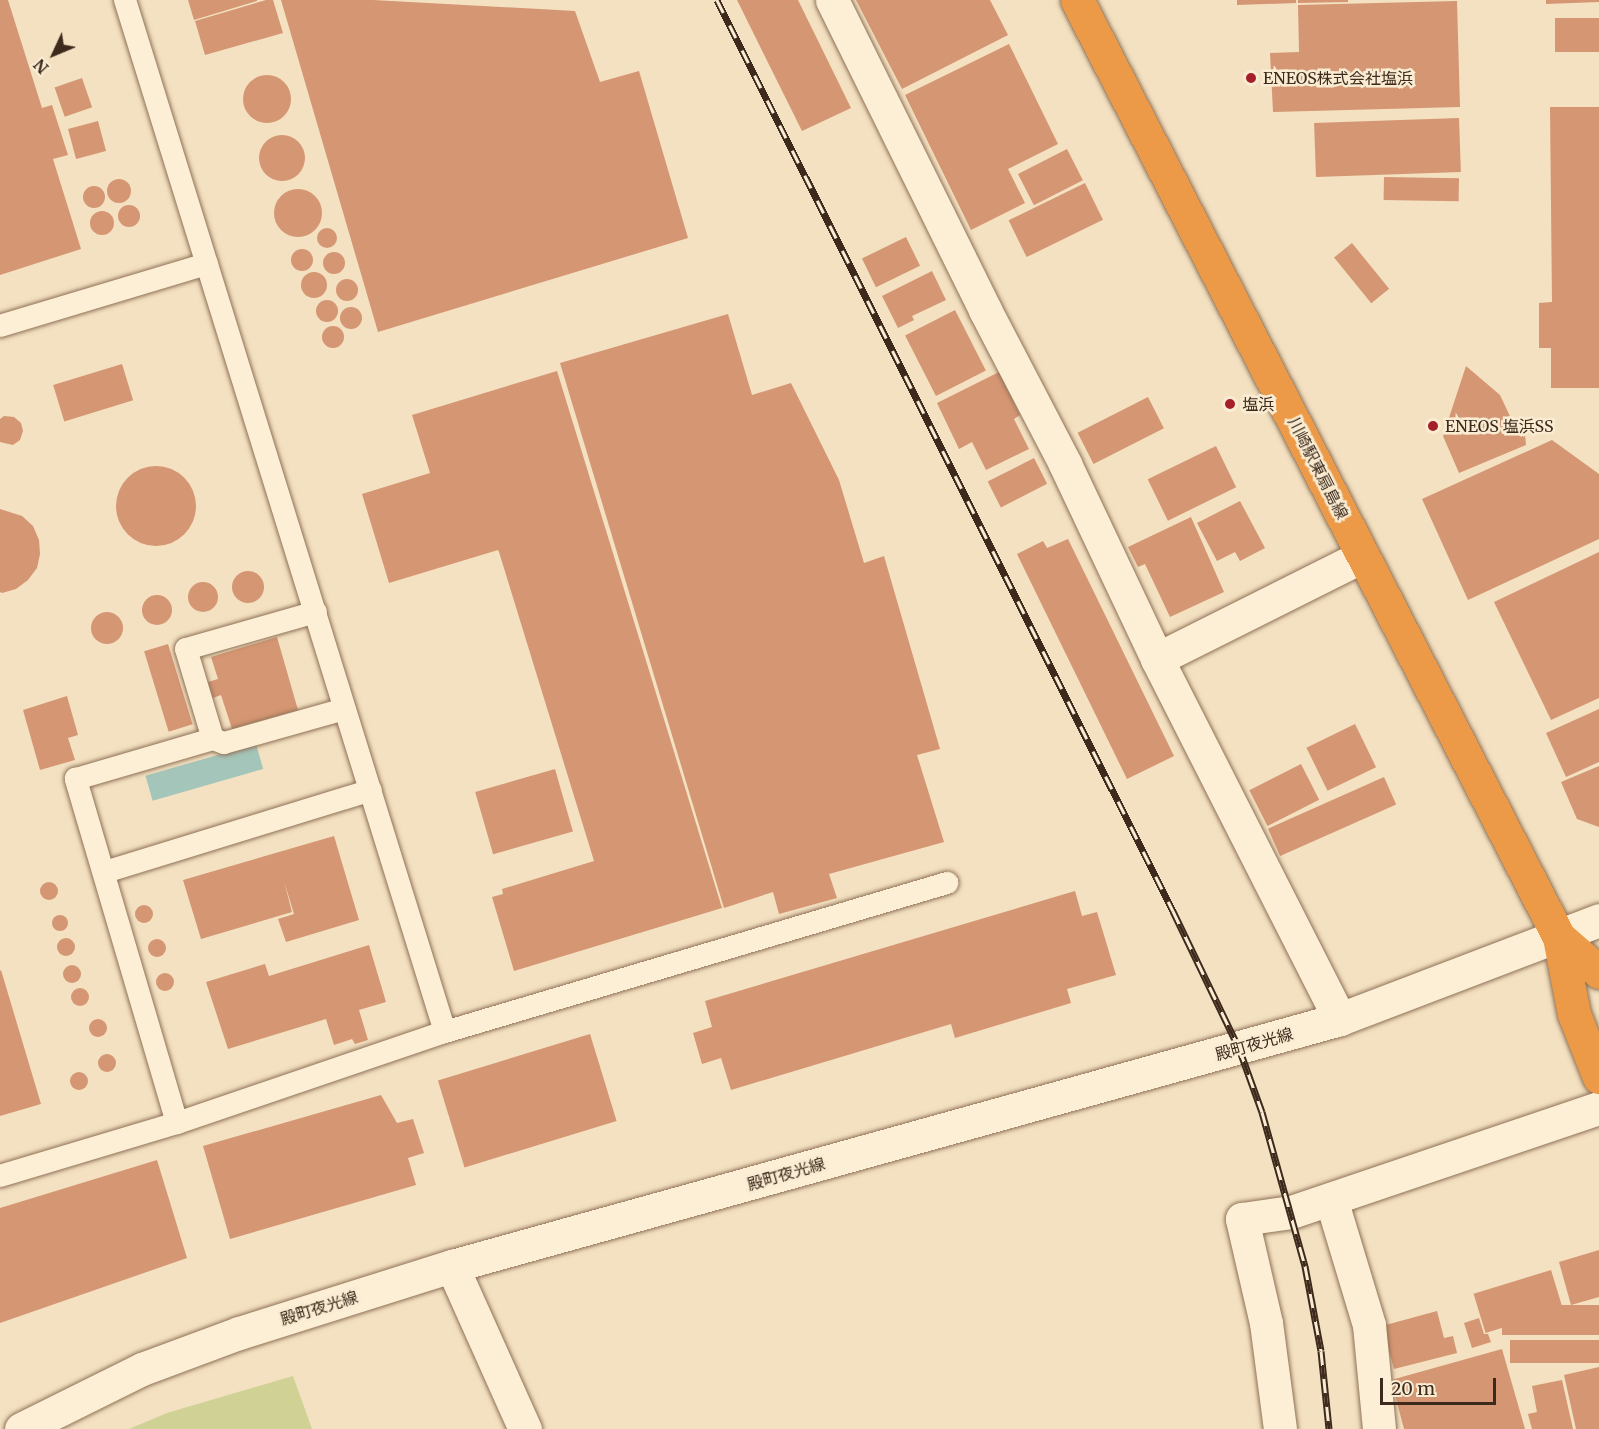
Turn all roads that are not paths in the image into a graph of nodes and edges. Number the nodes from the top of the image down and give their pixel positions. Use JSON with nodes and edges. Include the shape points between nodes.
{"nodes":[{"id":1,"x":125,"y":0,"type":"edge"},
{"id":2,"x":832,"y":0,"type":"edge"},
{"id":3,"x":1077,"y":0,"type":"edge"},
{"id":4,"x":207,"y":264,"type":"junction"},
{"id":5,"x":0,"y":326,"type":"edge"},
{"id":6,"x":1363,"y":556,"type":"junction"},
{"id":7,"x":316,"y":612,"type":"junction"},
{"id":8,"x":1157,"y":659,"type":"junction"},
{"id":9,"x":344,"y":709,"type":"junction"},
{"id":10,"x":213,"y":739,"type":"junction"},
{"id":11,"x":371,"y":790,"type":"junction"},
{"id":12,"x":105,"y":872,"type":"junction"},
{"id":13,"x":947,"y":883,"type":"dead end"},
{"id":14,"x":1599,"y":920,"type":"edge"},
{"id":15,"x":1559,"y":937,"type":"junction"},
{"id":16,"x":1599,"y":972,"type":"edge"},
{"id":17,"x":1340,"y":1019,"type":"junction"},
{"id":18,"x":445,"y":1032,"type":"junction"},
{"id":19,"x":1599,"y":1077,"type":"edge"},
{"id":20,"x":1599,"y":1108,"type":"edge"},
{"id":21,"x":177,"y":1123,"type":"junction"},
{"id":22,"x":0,"y":1176,"type":"edge"},
{"id":23,"x":1331,"y":1199,"type":"junction"},
{"id":24,"x":452,"y":1266,"type":"junction"},
{"id":25,"x":21,"y":1429,"type":"edge"},
{"id":26,"x":525,"y":1429,"type":"edge"},
{"id":27,"x":1280,"y":1429,"type":"edge"},
{"id":28,"x":1379,"y":1429,"type":"edge"}],
"edges":[{"from":1,"to":4,"type":"lane"},
{"from":2,"to":8,"type":"street","via":[[1065,464]]},
{"from":3,"to":6,"type":"highway","name":"川崎駅東扇島線"},
{"from":4,"to":5,"type":"lane"},
{"from":4,"to":7,"type":"lane"},
{"from":6,"to":8,"type":"street"},
{"from":6,"to":15,"type":"highway","name":"川崎駅東扇島線"},
{"from":7,"to":9,"type":"lane"},
{"from":7,"to":10,"type":"lane","via":[[186,649]]},
{"from":8,"to":17,"type":"street"},
{"from":9,"to":10,"type":"lane","via":[[224,743]]},
{"from":9,"to":11,"type":"lane"},
{"from":10,"to":12,"type":"lane","via":[[76,779]]},
{"from":11,"to":12,"type":"lane"},
{"from":11,"to":18,"type":"lane"},
{"from":12,"to":21,"type":"lane"},
{"from":13,"to":18,"type":"lane"},
{"from":14,"to":15,"type":"street","name":"殿町夜光線"},
{"from":15,"to":16,"type":"highway","name":"川崎駅東扇島線"},
{"from":15,"to":17,"type":"street","name":"殿町夜光線"},
{"from":15,"to":19,"type":"highway","name":"川崎駅東扇島線","via":[[1574,1014]]},
{"from":17,"to":24,"type":"street","name":"殿町夜光線"},
{"from":18,"to":21,"type":"lane"},
{"from":20,"to":23,"type":"street"},
{"from":21,"to":22,"type":"lane"},
{"from":23,"to":27,"type":"street","via":[[1291,1212],[1242,1219],[1266,1323]]},
{"from":23,"to":28,"type":"street","via":[[1369,1325]]},
{"from":24,"to":25,"type":"street","name":"殿町夜光線","via":[[163,1361]]},
{"from":24,"to":26,"type":"street"}]}
